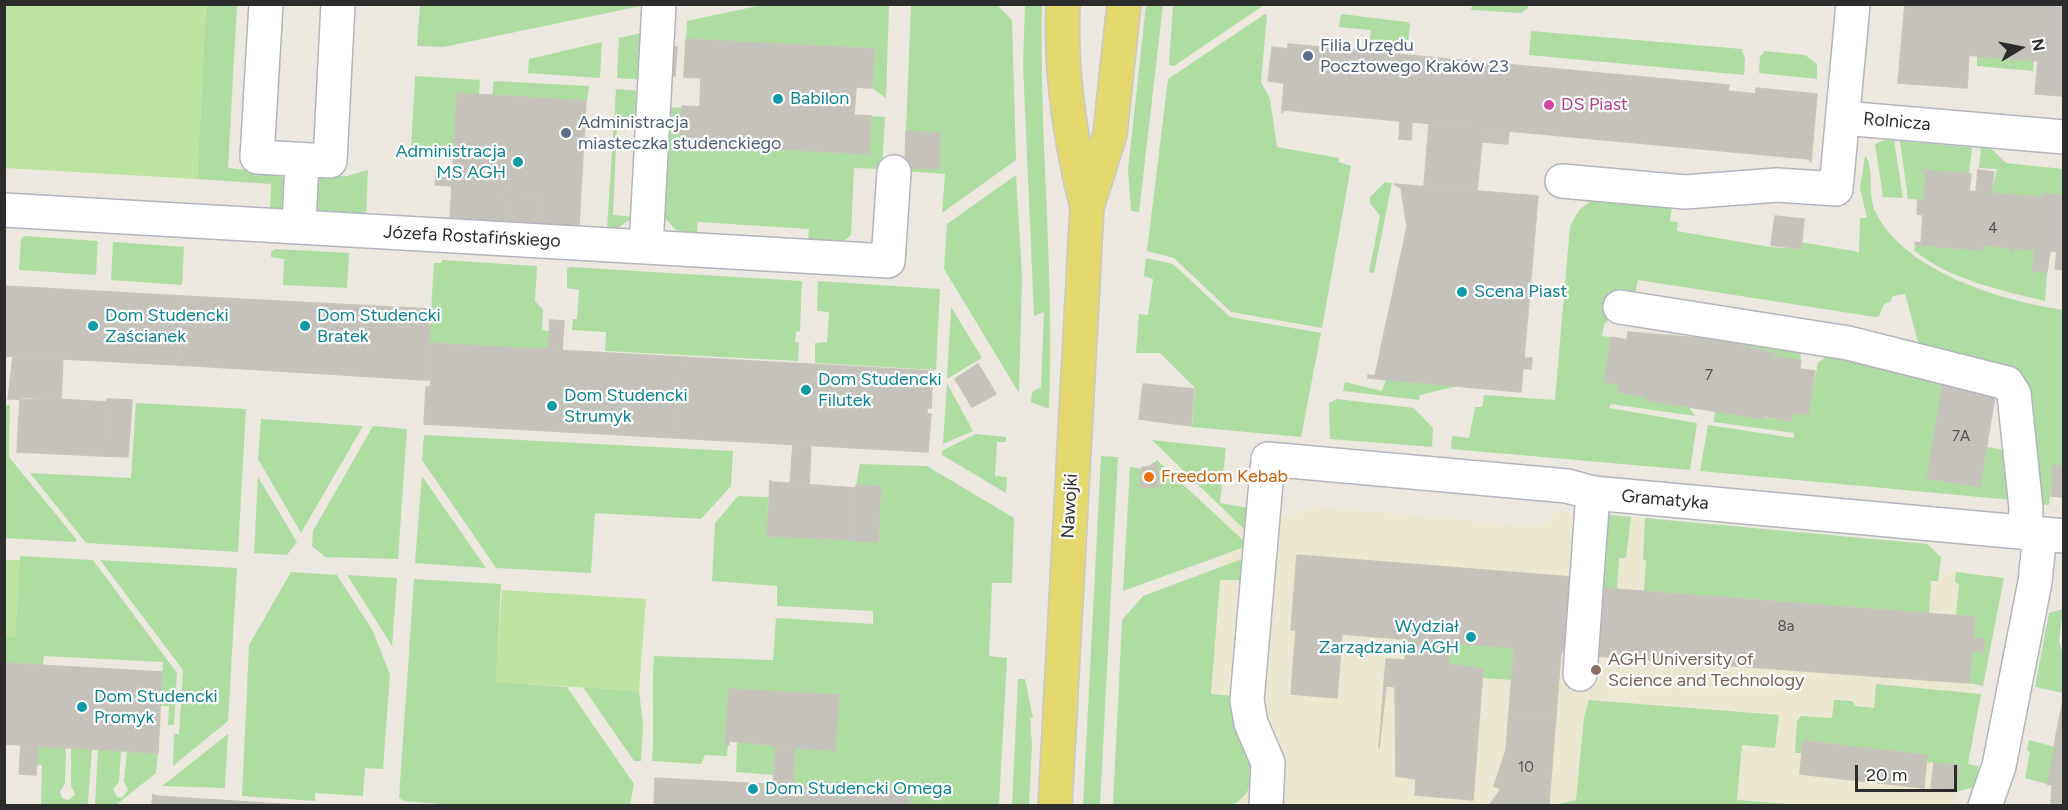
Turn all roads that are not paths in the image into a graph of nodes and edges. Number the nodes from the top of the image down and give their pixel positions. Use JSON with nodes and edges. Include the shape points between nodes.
{"nodes":[{"id":1,"x":266,"y":4,"type":"edge"},
{"id":2,"x":338,"y":4,"type":"edge"},
{"id":3,"x":659,"y":4,"type":"edge"},
{"id":4,"x":1063,"y":4,"type":"edge"},
{"id":5,"x":1124,"y":4,"type":"edge"},
{"id":6,"x":1853,"y":4,"type":"edge"},
{"id":7,"x":1843,"y":118,"type":"junction"},
{"id":8,"x":2064,"y":137,"type":"edge"},
{"id":9,"x":302,"y":160,"type":"junction"},
{"id":10,"x":894,"y":172,"type":"dead end"},
{"id":11,"x":1562,"y":181,"type":"dead end"},
{"id":12,"x":1087,"y":207,"type":"junction"},
{"id":13,"x":4,"y":210,"type":"edge"},
{"id":14,"x":299,"y":226,"type":"junction"},
{"id":15,"x":646,"y":247,"type":"junction"},
{"id":16,"x":1620,"y":307,"type":"dead end"},
{"id":17,"x":1593,"y":493,"type":"junction"},
{"id":18,"x":2043,"y":534,"type":"edge"},
{"id":19,"x":1580,"y":674,"type":"dead end"},
{"id":20,"x":1055,"y":806,"type":"edge"},
{"id":21,"x":1266,"y":806,"type":"edge"},
{"id":22,"x":1985,"y":806,"type":"edge"}],
"edges":[{"from":1,"to":9,"type":"street","via":[[257,157]]},
{"from":2,"to":9,"type":"street","via":[[330,161]]},
{"from":3,"to":15,"type":"street"},
{"from":4,"to":12,"type":"main road","name":"Nawojki","via":[[1062,42],[1072,147]]},
{"from":5,"to":12,"type":"main road","name":"Nawojki","via":[[1110,134]]},
{"from":6,"to":7,"type":"street","name":"Rolnicza"},
{"from":7,"to":8,"type":"street","name":"Rolnicza"},
{"from":7,"to":11,"type":"street","via":[[1836,189],[1777,185],[1685,192]]},
{"from":9,"to":14,"type":"street"},
{"from":10,"to":15,"type":"street","name":"Józefa Rostafińskiego","via":[[888,261]]},
{"from":12,"to":20,"type":"main road","name":"Nawojki"},
{"from":13,"to":14,"type":"street","name":"Józefa Rostafińskiego"},
{"from":14,"to":15,"type":"street","name":"Józefa Rostafińskiego"},
{"from":16,"to":18,"type":"street","via":[[1848,343],[2007,383],[2014,394],[2026,508]]},
{"from":17,"to":18,"type":"street","name":"Gramatyka"},
{"from":17,"to":19,"type":"street"},
{"from":17,"to":21,"type":"street","name":"Gramatyka","via":[[1567,486],[1268,459],[1247,700],[1251,723],[1268,763]]},
{"from":18,"to":22,"type":"street","via":[[1999,766]]}]}
